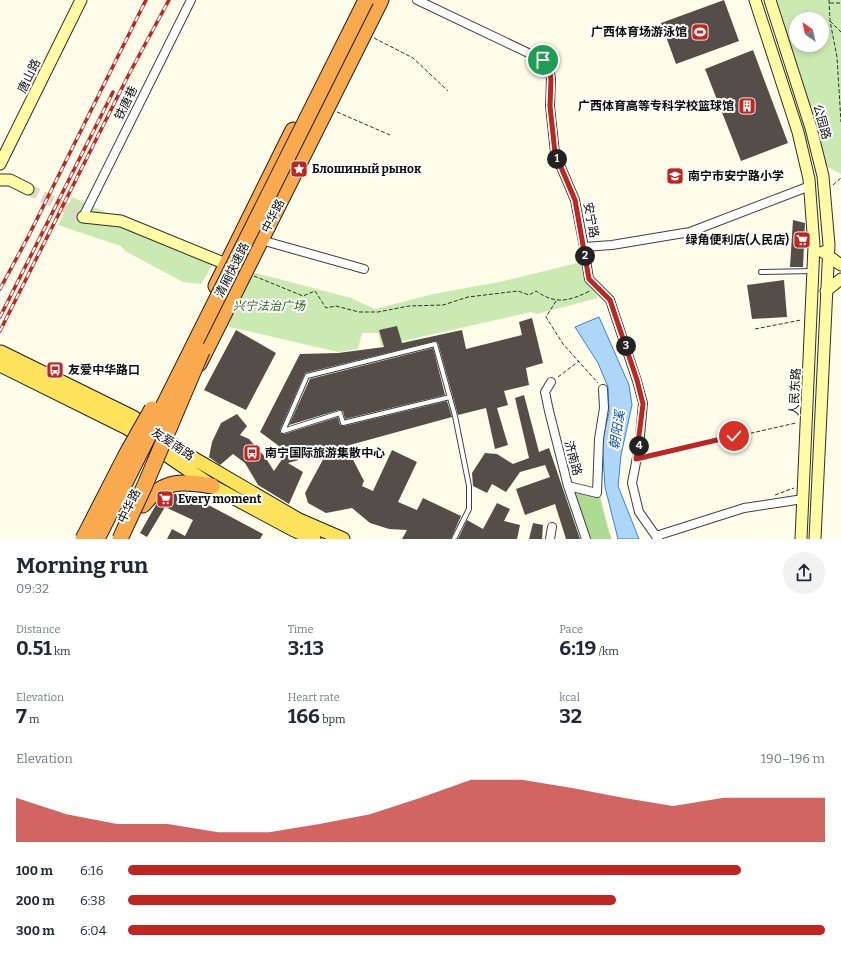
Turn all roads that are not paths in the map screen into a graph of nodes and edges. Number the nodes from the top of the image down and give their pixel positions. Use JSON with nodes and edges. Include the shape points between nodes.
{"nodes":[{"id":1,"x":81,"y":0,"type":"edge"},
{"id":2,"x":191,"y":0,"type":"edge"},
{"id":3,"x":358,"y":0,"type":"edge"},
{"id":4,"x":366,"y":0,"type":"edge"},
{"id":5,"x":375,"y":0,"type":"edge"},
{"id":6,"x":381,"y":0,"type":"edge"},
{"id":7,"x":417,"y":0,"type":"edge"},
{"id":8,"x":755,"y":0,"type":"edge"},
{"id":9,"x":770,"y":0,"type":"edge"},
{"id":10,"x":0,"y":164,"type":"edge"},
{"id":11,"x":0,"y":180,"type":"edge"},
{"id":12,"x":810,"y":186,"type":"junction"},
{"id":13,"x":28,"y":189,"type":"tunnel mouth"},
{"id":14,"x":83,"y":217,"type":"joint"},
{"id":15,"x":261,"y":240,"type":"junction"},
{"id":16,"x":814,"y":246,"type":"junction"},
{"id":17,"x":584,"y":247,"type":"junction"},
{"id":18,"x":828,"y":255,"type":"junction"},
{"id":19,"x":226,"y":264,"type":"junction"},
{"id":20,"x":841,"y":265,"type":"edge"},
{"id":21,"x":364,"y":269,"type":"dead end"},
{"id":22,"x":760,"y":272,"type":"dead end"},
{"id":23,"x":813,"y":272,"type":"junction"},
{"id":24,"x":841,"y":279,"type":"edge"},
{"id":25,"x":826,"y":291,"type":"junction"},
{"id":26,"x":213,"y":317,"type":"junction"},
{"id":27,"x":0,"y":358,"type":"edge"},
{"id":28,"x":551,"y":382,"type":"road end"},
{"id":29,"x":603,"y":389,"type":"road end"},
{"id":30,"x":450,"y":397,"type":"junction"},
{"id":31,"x":141,"y":433,"type":"junction"},
{"id":32,"x":161,"y":447,"type":"junction"},
{"id":33,"x":212,"y":486,"type":"junction"},
{"id":34,"x":568,"y":486,"type":"junction"},
{"id":35,"x":803,"y":499,"type":"junction"},
{"id":36,"x":143,"y":505,"type":"junction"},
{"id":37,"x":552,"y":527,"type":"dead end"},
{"id":38,"x":657,"y":538,"type":"edge"},
{"id":39,"x":78,"y":539,"type":"edge"},
{"id":40,"x":83,"y":539,"type":"edge"},
{"id":41,"x":89,"y":539,"type":"edge"},
{"id":42,"x":97,"y":539,"type":"edge"},
{"id":43,"x":106,"y":539,"type":"edge"},
{"id":44,"x":112,"y":539,"type":"edge"},
{"id":45,"x":120,"y":539,"type":"edge"},
{"id":46,"x":125,"y":539,"type":"edge"},
{"id":47,"x":314,"y":539,"type":"edge"},
{"id":48,"x":344,"y":539,"type":"edge"},
{"id":49,"x":454,"y":539,"type":"edge"},
{"id":50,"x":550,"y":539,"type":"edge"},
{"id":51,"x":586,"y":539,"type":"edge"},
{"id":52,"x":801,"y":539,"type":"edge"},
{"id":53,"x":815,"y":539,"type":"edge"}],
"edges":[{"from":1,"to":10,"type":"main road","name":"唐山路"},
{"from":2,"to":14,"type":"street","name":"铁唐巷"},
{"from":3,"to":19,"type":"highway","name":"中华路"},
{"from":4,"to":26,"type":"highway","name":"清厢快速路","bridge":true},
{"from":5,"to":26,"type":"highway","name":"清厢快速路"},
{"from":6,"to":15,"type":"highway","name":"中华路"},
{"from":7,"to":17,"type":"street","name":"安宁路","via":[[543,60],[549,68],[555,153],[575,200]]},
{"from":8,"to":12,"type":"main road","via":[[798,132]]},
{"from":9,"to":18,"type":"main road","name":"公园路","via":[[812,128],[823,176]]},
{"from":11,"to":13,"type":"main road","via":[[10,180]]},
{"from":12,"to":16,"type":"main road"},
{"from":12,"to":17,"type":"street","name":"安宁路","via":[[690,232]]},
{"from":14,"to":19,"type":"main road","via":[[121,221]]},
{"from":15,"to":21,"type":"street"},
{"from":15,"to":32,"type":"highway","name":"中华路"},
{"from":16,"to":18,"type":"main road"},
{"from":16,"to":23,"type":"main road","name":"人民东路"},
{"from":17,"to":38,"type":"street","via":[[589,279],[610,300],[643,404],[632,483],[639,512]]},
{"from":18,"to":20,"type":"main road"},
{"from":18,"to":25,"type":"main road"},
{"from":19,"to":31,"type":"highway","name":"中华路"},
{"from":22,"to":23,"type":"lane"},
{"from":23,"to":35,"type":"main road","name":"人民东路"},
{"from":24,"to":25,"type":"main road"},
{"from":25,"to":53,"type":"main road"},
{"from":26,"to":40,"type":"highway","bridge":true,"via":[[126,455]]},
{"from":26,"to":42,"type":"highway","name":"清厢快速路","bridge":true},
{"from":26,"to":43,"type":"highway","name":"清厢快速路","bridge":true},
{"from":26,"to":45,"type":"highway","bridge":true,"via":[[146,485]]},
{"from":27,"to":31,"type":"main road","name":"友爱南路","via":[[133,417]]},
{"from":28,"to":34,"type":"street","name":"济南路","via":[[545,392]]},
{"from":29,"to":34,"type":"street","via":[[604,408],[599,439],[597,493]]},
{"from":30,"to":30,"type":"lane","via":[[435,344],[307,376],[284,431],[340,413],[343,423]]},
{"from":30,"to":49,"type":"lane","via":[[469,486],[469,509]]},
{"from":31,"to":32,"type":"main road","name":"友爱南路"},
{"from":31,"to":39,"type":"highway"},
{"from":31,"to":41,"type":"highway","name":"中华路"},
{"from":32,"to":33,"type":"main road","name":"友爱南路"},
{"from":32,"to":36,"type":"highway"},
{"from":32,"to":44,"type":"highway","name":"中华路"},
{"from":32,"to":48,"type":"main road","name":"友爱南路","via":[[186,454],[299,520]]},
{"from":33,"to":36,"type":"highway","via":[[179,483],[162,486]]},
{"from":33,"to":47,"type":"main road","name":"友爱南路"},
{"from":34,"to":51,"type":"street","name":"济南路"},
{"from":35,"to":38,"type":"street","via":[[744,508]]},
{"from":35,"to":52,"type":"main road","name":"人民东路"},
{"from":36,"to":46,"type":"highway"},
{"from":37,"to":50,"type":"street"}]}
